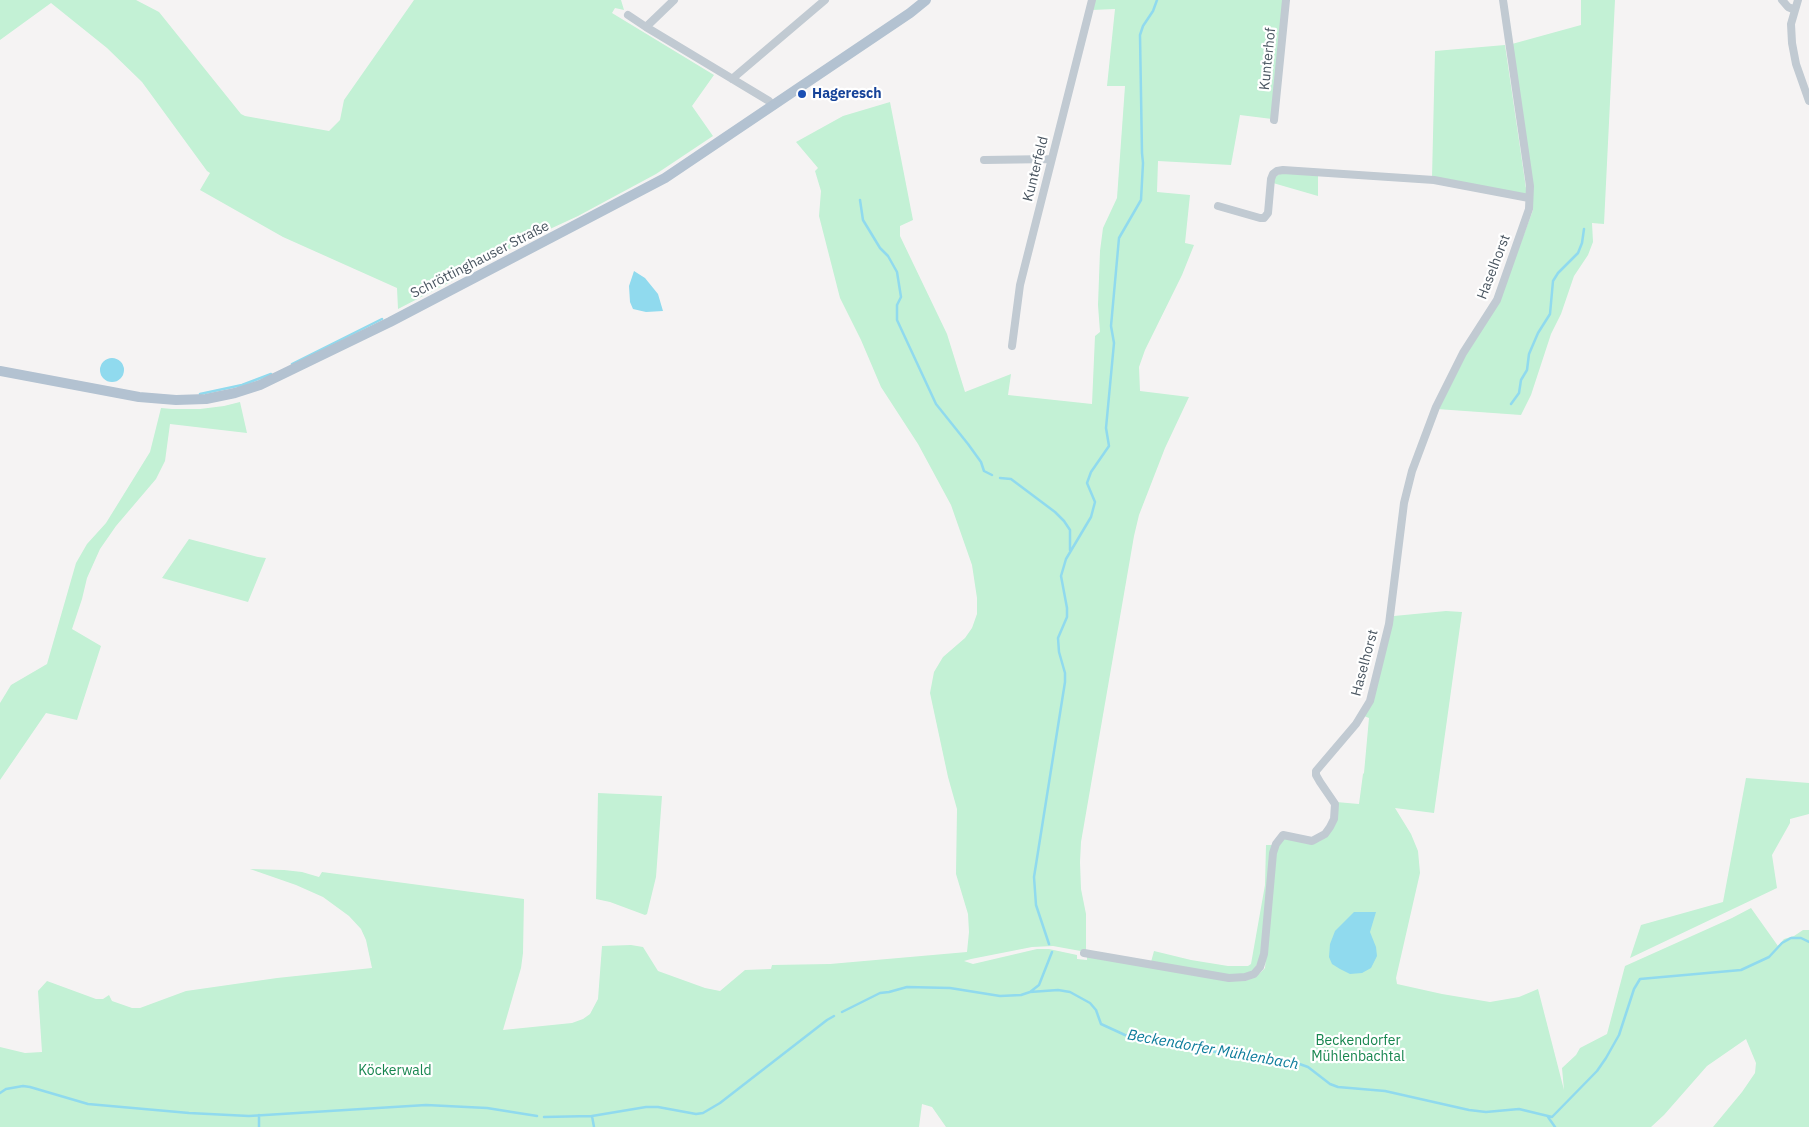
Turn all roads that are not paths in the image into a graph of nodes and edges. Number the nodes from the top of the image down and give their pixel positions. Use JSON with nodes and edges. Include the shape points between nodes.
{"nodes":[{"id":1,"x":674,"y":0,"type":"edge"},
{"id":2,"x":825,"y":0,"type":"edge"},
{"id":3,"x":926,"y":0,"type":"edge"},
{"id":4,"x":1092,"y":0,"type":"edge"},
{"id":5,"x":1286,"y":0,"type":"edge"},
{"id":6,"x":1503,"y":0,"type":"edge"},
{"id":7,"x":1782,"y":0,"type":"edge"},
{"id":8,"x":1798,"y":0,"type":"edge"},
{"id":9,"x":1795,"y":10,"type":"junction"},
{"id":10,"x":628,"y":15,"type":"dead end"},
{"id":11,"x":646,"y":27,"type":"junction"},
{"id":12,"x":732,"y":79,"type":"junction"},
{"id":13,"x":1809,"y":100,"type":"edge"},
{"id":14,"x":774,"y":106,"type":"junction"},
{"id":15,"x":1274,"y":120,"type":"dead end"},
{"id":16,"x":1051,"y":159,"type":"junction"},
{"id":17,"x":984,"y":160,"type":"dead end"},
{"id":18,"x":1529,"y":198,"type":"junction"},
{"id":19,"x":1218,"y":206,"type":"dead end"},
{"id":20,"x":1012,"y":346,"type":"dead end"},
{"id":21,"x":0,"y":371,"type":"edge"},
{"id":22,"x":1084,"y":953,"type":"dead end"}],
"edges":[{"from":1,"to":11,"type":"street"},
{"from":2,"to":12,"type":"street"},
{"from":3,"to":14,"type":"main road","name":"Schröttinghauser Straße"},
{"from":4,"to":16,"type":"street","name":"Kunterfeld"},
{"from":5,"to":15,"type":"street","name":"Kunterhof"},
{"from":6,"to":18,"type":"street","name":"Haselhorst","via":[[1530,186]]},
{"from":7,"to":9,"type":"street"},
{"from":8,"to":9,"type":"street"},
{"from":9,"to":13,"type":"street","via":[[1791,24],[1792,43]]},
{"from":10,"to":11,"type":"street"},
{"from":11,"to":12,"type":"street"},
{"from":12,"to":14,"type":"street"},
{"from":14,"to":21,"type":"main road","name":"Schröttinghauser Straße","via":[[665,178],[260,386],[206,399],[176,400],[139,397]]},
{"from":16,"to":17,"type":"street"},
{"from":16,"to":20,"type":"street","name":"Kunterfeld","via":[[1020,285]]},
{"from":18,"to":19,"type":"street","via":[[1434,180],[1283,170],[1277,171],[1271,179],[1268,213],[1264,218]]},
{"from":18,"to":22,"type":"street","name":"Haselhorst","via":[[1529,209],[1497,300],[1447,383],[1412,471],[1404,503],[1389,624],[1370,701],[1356,724],[1316,770],[1335,804],[1334,819],[1318,839],[1307,841],[1283,835],[1276,844],[1260,968],[1250,976],[1229,978]]}]}
